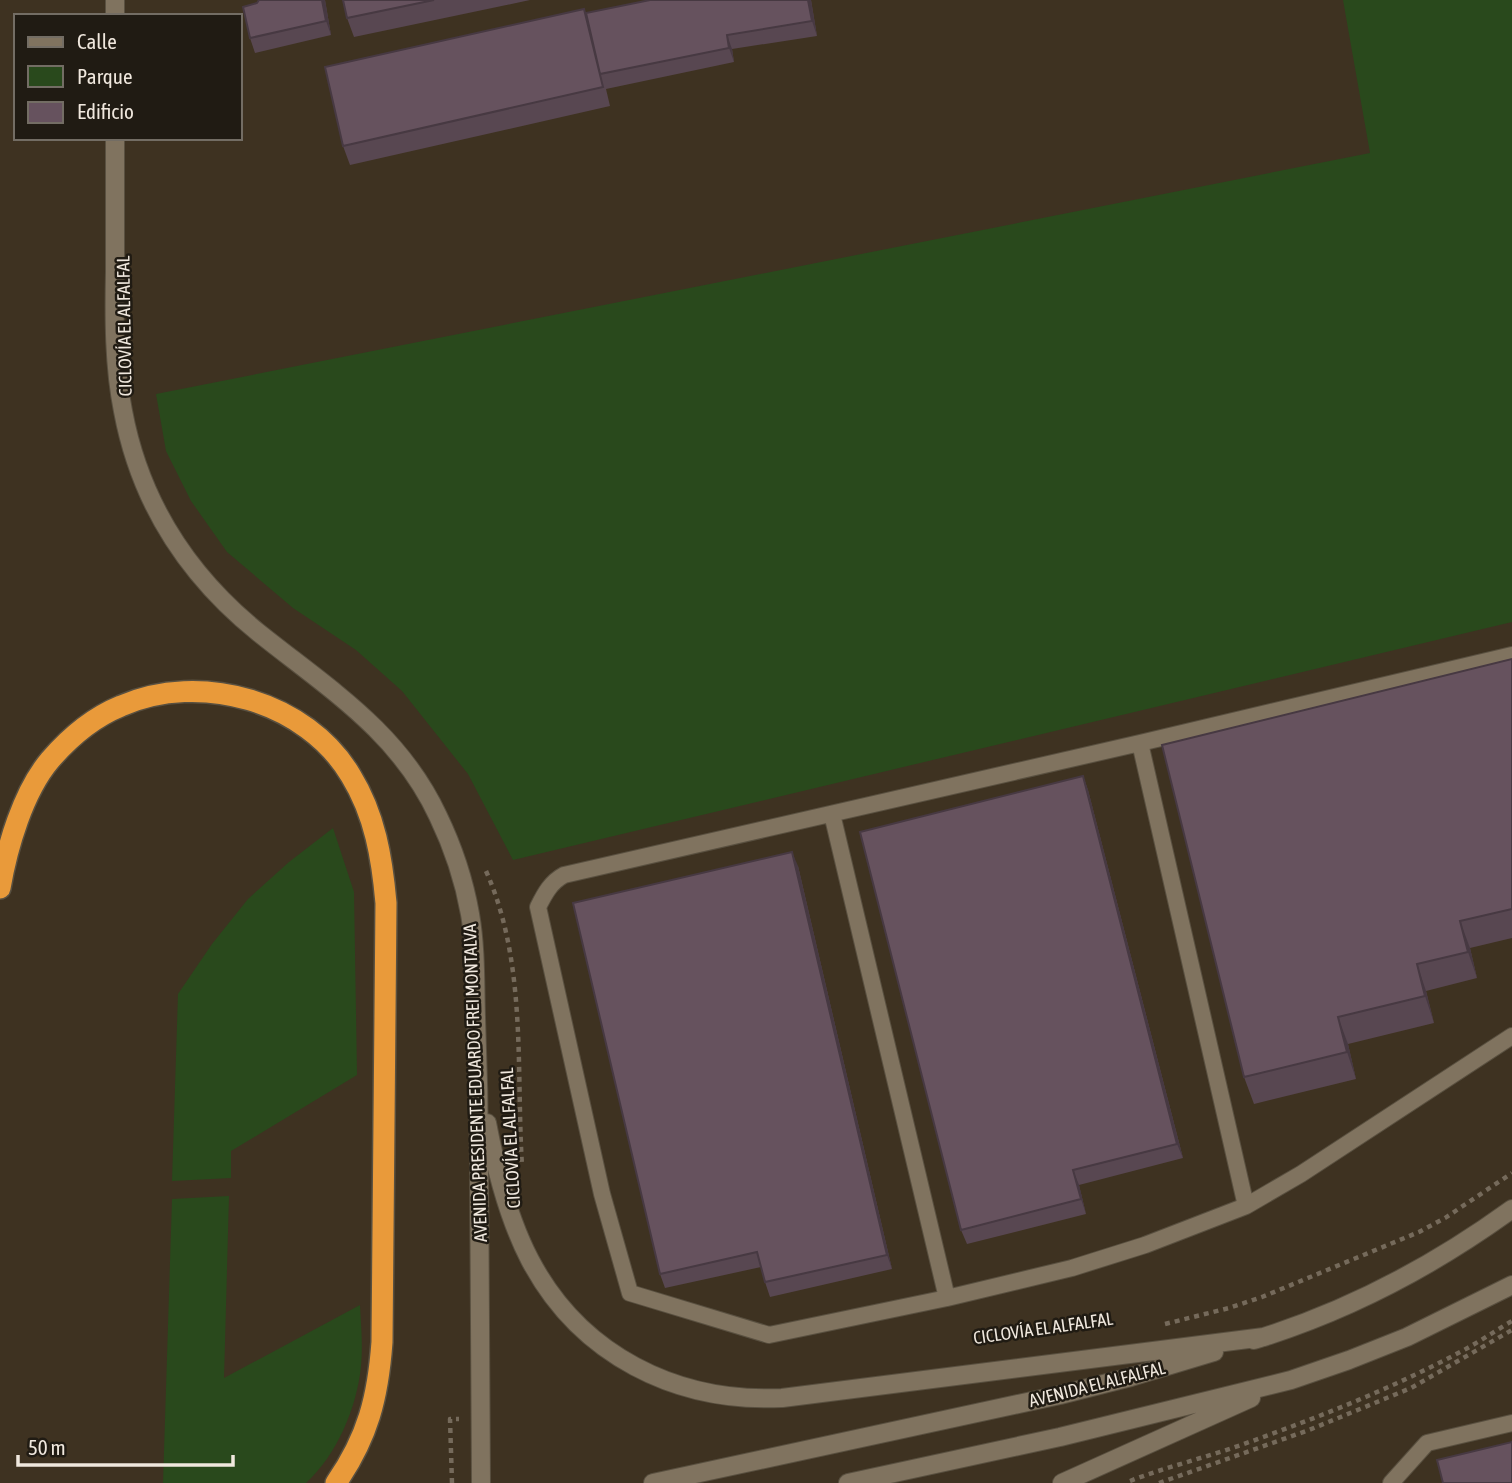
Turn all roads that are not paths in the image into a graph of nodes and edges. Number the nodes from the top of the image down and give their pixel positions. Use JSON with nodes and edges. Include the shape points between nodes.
{"nodes":[{"id":1,"x":115,"y":140,"type":"edge"},
{"id":2,"x":1512,"y":654,"type":"edge"},
{"id":3,"x":1140,"y":743,"type":"junction"},
{"id":4,"x":832,"y":814,"type":"junction"},
{"id":5,"x":0,"y":888,"type":"edge"},
{"id":6,"x":1512,"y":1036,"type":"edge"},
{"id":7,"x":479,"y":1083,"type":"junction"},
{"id":8,"x":1247,"y":1206,"type":"junction"},
{"id":9,"x":1512,"y":1209,"type":"edge"},
{"id":10,"x":1512,"y":1285,"type":"edge"},
{"id":11,"x":947,"y":1298,"type":"junction"},
{"id":12,"x":1264,"y":1337,"type":"junction"},
{"id":13,"x":1291,"y":1380,"type":"junction"},
{"id":14,"x":1512,"y":1423,"type":"edge"},
{"id":15,"x":336,"y":1483,"type":"edge"},
{"id":16,"x":481,"y":1483,"type":"edge"},
{"id":17,"x":653,"y":1483,"type":"edge"},
{"id":18,"x":848,"y":1483,"type":"edge"},
{"id":19,"x":1062,"y":1483,"type":"edge"},
{"id":20,"x":1391,"y":1483,"type":"edge"}],
"edges":[{"from":1,"to":7,"type":"street","name":"AVENIDA PRESIDENTE EDUARDO FREI MONTALVA","via":[[117,365],[123,414],[139,472],[172,540],[212,590],[367,719],[409,767],[437,813],[462,878],[471,918]]},
{"from":2,"to":3,"type":"lane"},
{"from":3,"to":4,"type":"lane"},
{"from":3,"to":8,"type":"lane"},
{"from":4,"to":11,"type":"lane"},
{"from":4,"to":11,"type":"lane","via":[[564,875],[549,887],[539,914],[602,1194],[630,1293],[653,1301],[769,1335]]},
{"from":5,"to":15,"type":"highway","via":[[16,825],[48,762],[81,730],[138,700],[184,691],[249,699],[316,735],[350,774],[375,830],[386,903],[382,1342],[368,1425]]},
{"from":6,"to":8,"type":"lane"},
{"from":7,"to":12,"type":"street","via":[[512,1218],[544,1285],[597,1342],[667,1382],[719,1395],[782,1398]]},
{"from":7,"to":16,"type":"street","name":"AVENIDA PRESIDENTE EDUARDO FREI MONTALVA"},
{"from":8,"to":11,"type":"lane","via":[[1072,1268]]},
{"from":9,"to":12,"type":"street","name":"AVENIDA EL ALFALFAL","via":[[1404,1278],[1315,1320]]},
{"from":10,"to":13,"type":"street","via":[[1407,1337]]},
{"from":12,"to":17,"type":"street","name":"AVENIDA EL ALFALFAL","via":[[1060,1395]]},
{"from":13,"to":18,"type":"street"},
{"from":13,"to":19,"type":"street"},
{"from":14,"to":20,"type":"lane","via":[[1427,1443]]}]}
